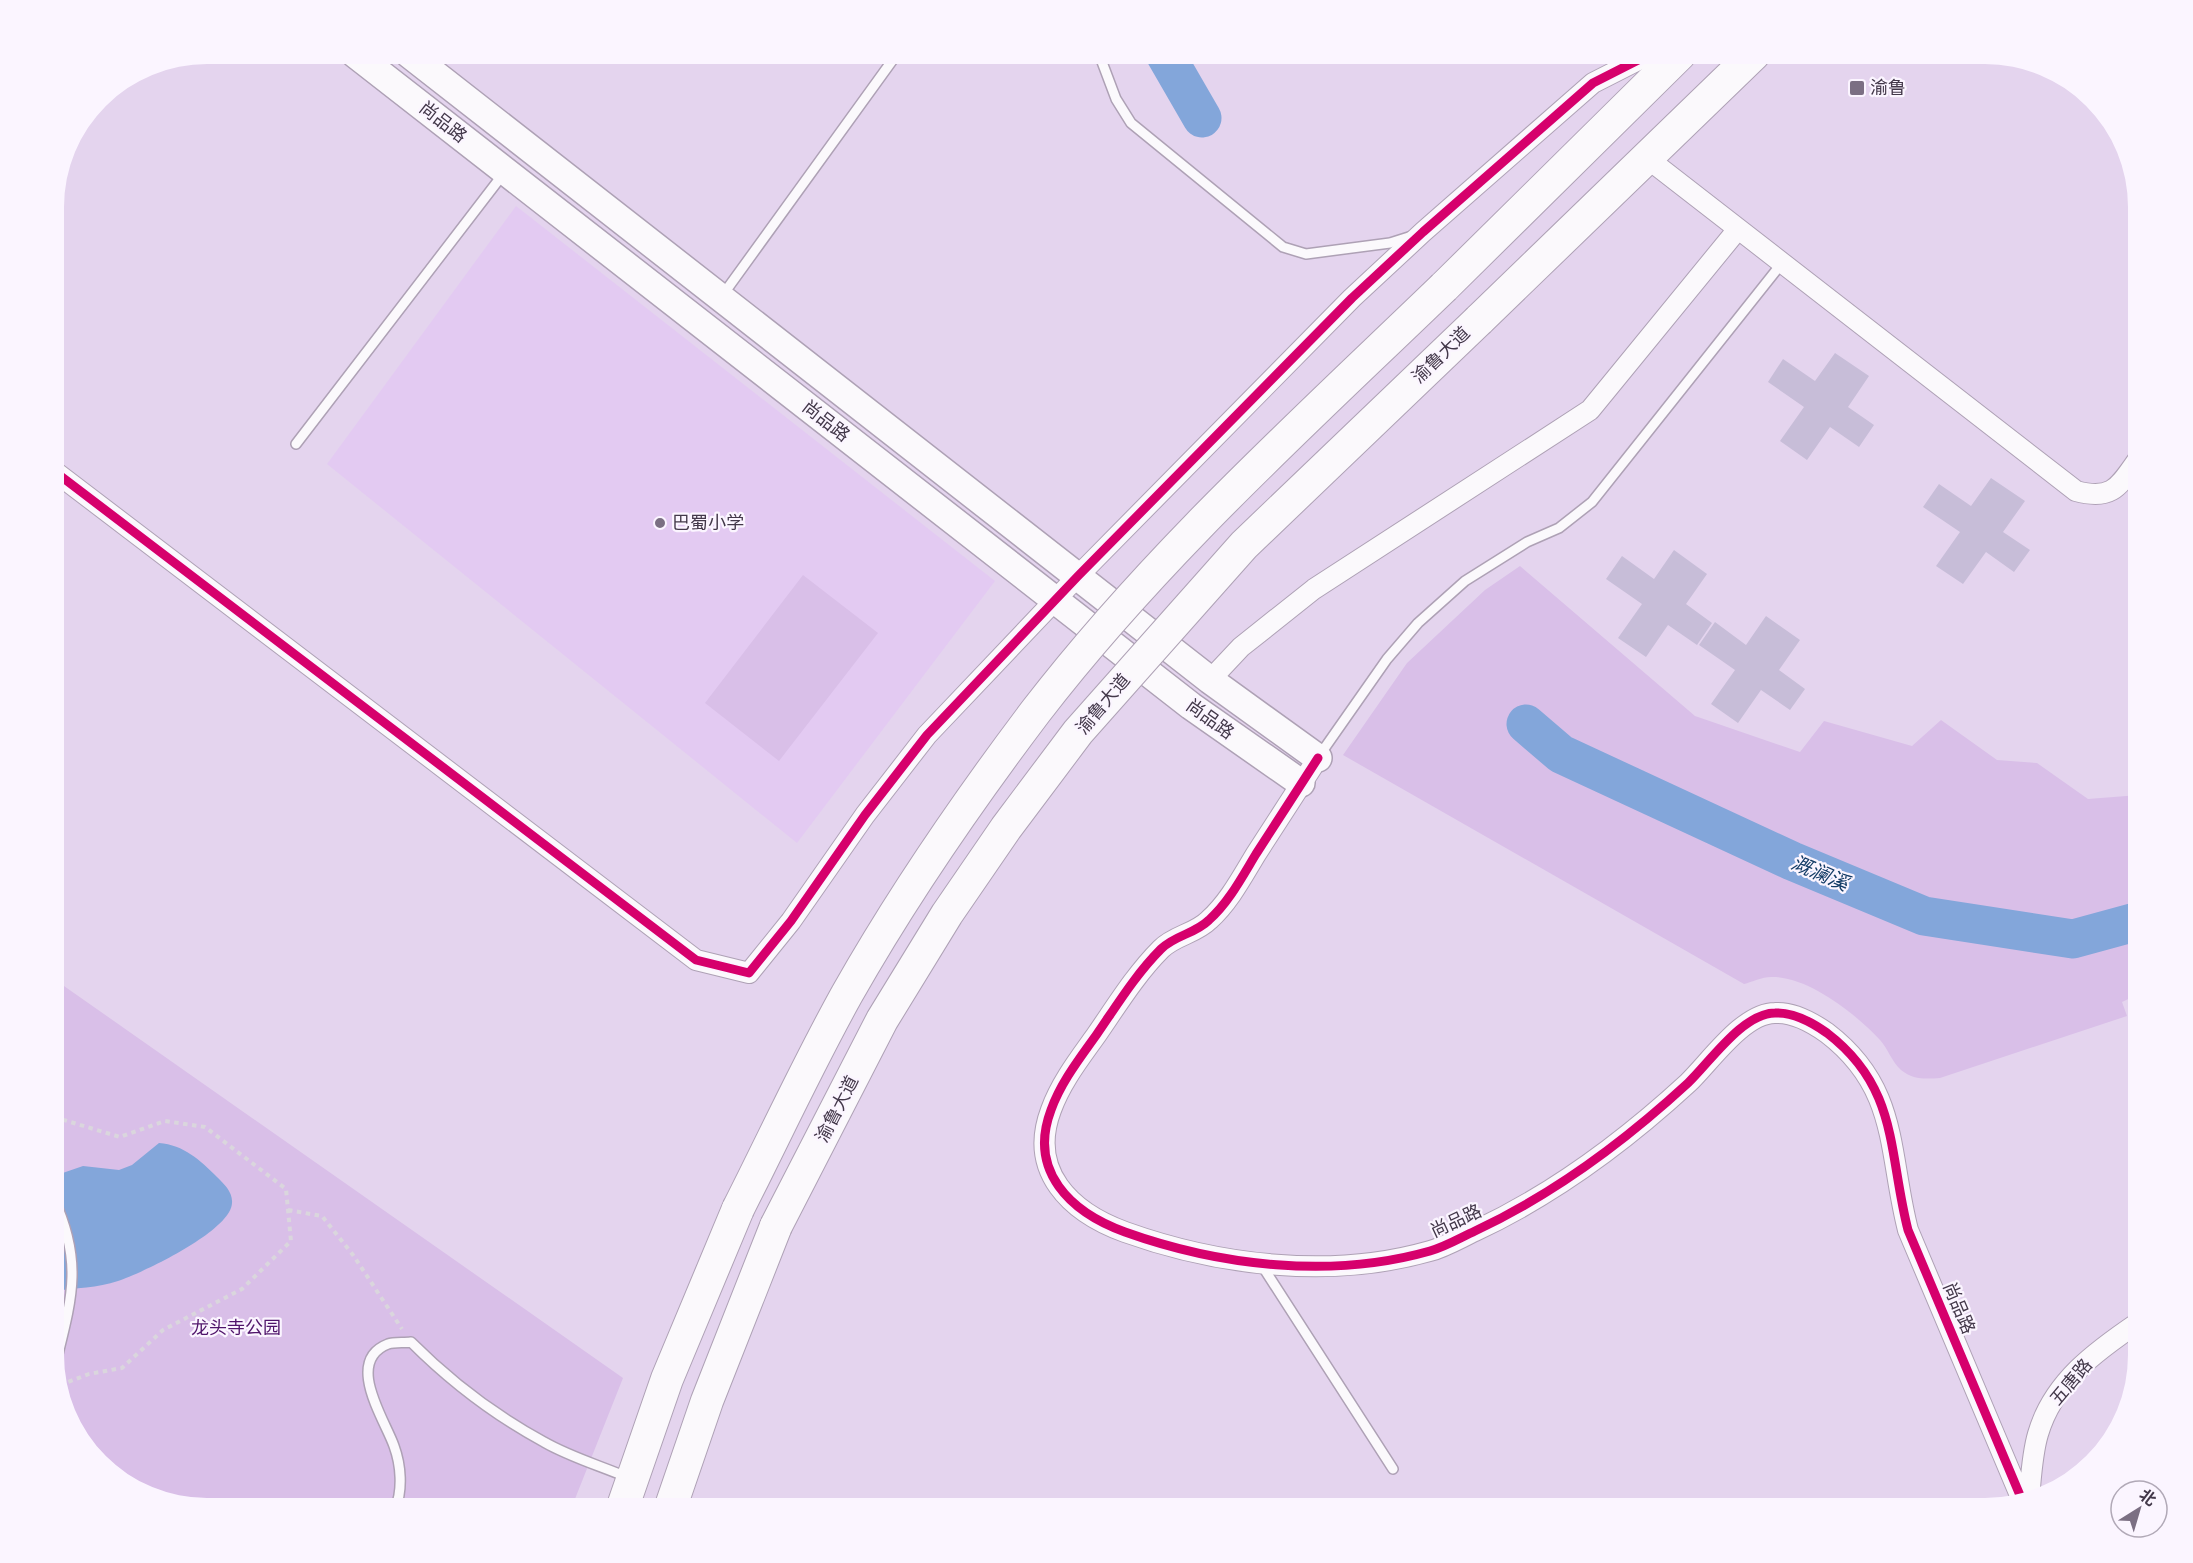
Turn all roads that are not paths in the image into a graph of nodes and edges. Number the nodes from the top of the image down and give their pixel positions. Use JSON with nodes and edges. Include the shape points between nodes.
{"nodes":[{"id":1,"x":369,"y":65,"type":"edge"},
{"id":2,"x":423,"y":65,"type":"edge"},
{"id":3,"x":889,"y":65,"type":"edge"},
{"id":4,"x":1103,"y":65,"type":"edge"},
{"id":5,"x":1628,"y":65,"type":"edge"},
{"id":6,"x":1669,"y":65,"type":"edge"},
{"id":7,"x":1743,"y":65,"type":"edge"},
{"id":8,"x":1647,"y":158,"type":"junction"},
{"id":9,"x":506,"y":172,"type":"junction"},
{"id":10,"x":1738,"y":229,"type":"junction"},
{"id":11,"x":1423,"y":232,"type":"junction"},
{"id":12,"x":1782,"y":263,"type":"junction"},
{"id":13,"x":720,"y":298,"type":"junction"},
{"id":14,"x":296,"y":444,"type":"dead end"},
{"id":15,"x":2128,"y":472,"type":"edge"},
{"id":16,"x":65,"y":479,"type":"edge"},
{"id":17,"x":1078,"y":576,"type":"junction"},
{"id":18,"x":1056,"y":600,"type":"junction"},
{"id":19,"x":1210,"y":680,"type":"junction"},
{"id":20,"x":1318,"y":758,"type":"junction"},
{"id":21,"x":1301,"y":783,"type":"junction"},
{"id":22,"x":65,"y":1223,"type":"edge"},
{"id":23,"x":1260,"y":1262,"type":"junction"},
{"id":24,"x":65,"y":1322,"type":"edge"},
{"id":25,"x":2128,"y":1330,"type":"edge"},
{"id":26,"x":1393,"y":1469,"type":"dead end"},
{"id":27,"x":632,"y":1478,"type":"junction"},
{"id":28,"x":2030,"y":1491,"type":"edge"},
{"id":29,"x":2020,"y":1494,"type":"edge"},
{"id":30,"x":397,"y":1498,"type":"edge"},
{"id":31,"x":626,"y":1498,"type":"edge"},
{"id":32,"x":676,"y":1498,"type":"edge"}],
"edges":[{"from":1,"to":9,"type":"main road","name":"尚品路"},
{"from":2,"to":13,"type":"main road","name":"尚品路"},
{"from":3,"to":13,"type":"lane"},
{"from":4,"to":11,"type":"lane","via":[[1116,99],[1131,123],[1283,247],[1306,254],[1390,243]]},
{"from":5,"to":11,"type":"street","via":[[1593,83]]},
{"from":6,"to":27,"type":"highway","bridge":true,"via":[[1211,512],[1112,619],[1037,710],[907,894],[847,995],[738,1209],[667,1379]]},
{"from":7,"to":8,"type":"highway","name":"渝鲁大道"},
{"from":8,"to":10,"type":"street"},
{"from":8,"to":32,"type":"highway","name":"渝鲁大道","bridge":true,"via":[[1244,545],[1078,732],[1006,828],[941,923],[882,1020],[777,1226],[743,1304]]},
{"from":9,"to":14,"type":"lane"},
{"from":9,"to":18,"type":"main road","name":"尚品路"},
{"from":10,"to":12,"type":"street"},
{"from":10,"to":19,"type":"street","via":[[1590,410],[1314,589],[1242,647]]},
{"from":11,"to":17,"type":"street","via":[[1352,298]]},
{"from":12,"to":15,"type":"street","via":[[2076,490],[2096,496],[2113,490]]},
{"from":12,"to":20,"type":"lane","via":[[1592,502],[1559,528],[1527,542],[1465,581],[1418,623],[1387,659]]},
{"from":13,"to":17,"type":"main road","name":"尚品路"},
{"from":16,"to":18,"type":"street","via":[[696,960],[748,973],[791,921],[927,735]]},
{"from":17,"to":18,"type":"street"},
{"from":17,"to":19,"type":"main road","name":"尚品路"},
{"from":18,"to":21,"type":"main road","name":"尚品路","via":[[1191,706]]},
{"from":19,"to":20,"type":"main road","name":"尚品路"},
{"from":20,"to":21,"type":"street","name":"尚品路"},
{"from":21,"to":23,"type":"street","name":"尚品路","via":[[1233,892],[1207,923],[1162,948],[1129,988],[1071,1071],[1051,1108],[1042,1139],[1048,1168],[1063,1194],[1085,1212],[1124,1232],[1212,1255]]},
{"from":22,"to":24,"type":"lane","via":[[74,1264]]},
{"from":23,"to":26,"type":"lane"},
{"from":23,"to":29,"type":"street","name":"尚品路","via":[[1292,1267],[1369,1262],[1433,1251],[1519,1211],[1639,1127],[1755,1018],[1772,1012],[1794,1015],[1848,1050],[1865,1071],[1884,1107],[1908,1230]]},
{"from":25,"to":28,"type":"street","name":"五唐路","via":[[2073,1373],[2051,1401],[2038,1434]]},
{"from":27,"to":30,"type":"lane","via":[[544,1443],[433,1364],[411,1342],[388,1344],[375,1353],[368,1369],[369,1390],[394,1447],[400,1473]]},
{"from":27,"to":31,"type":"highway"}]}
